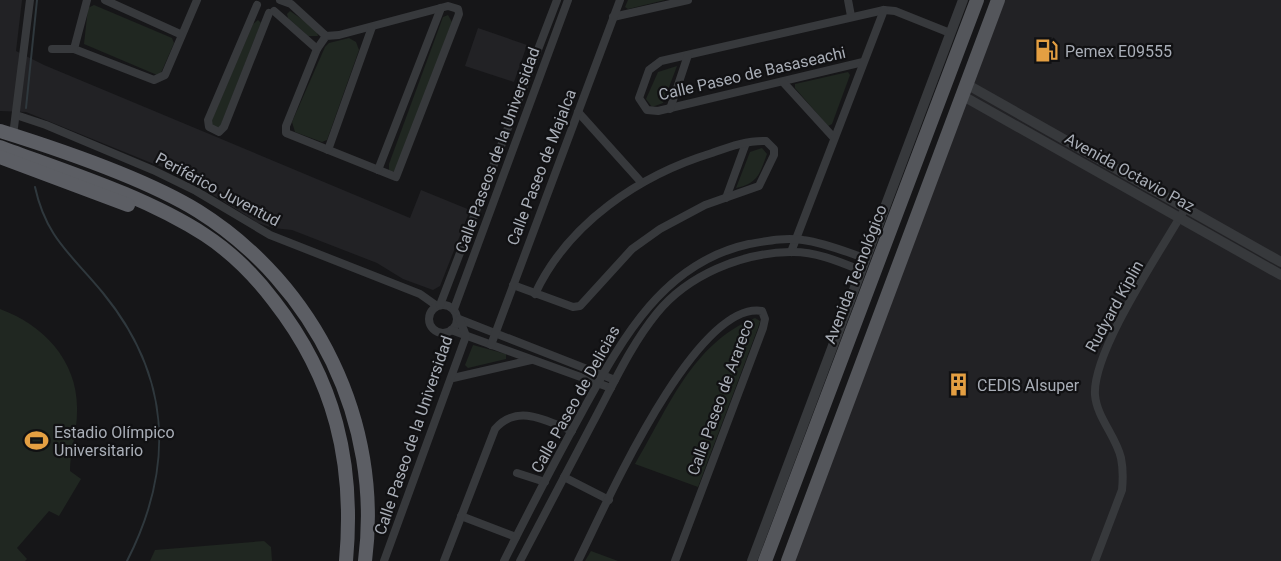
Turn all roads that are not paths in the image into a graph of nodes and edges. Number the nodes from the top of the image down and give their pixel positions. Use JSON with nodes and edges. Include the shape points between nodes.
{"nodes":[{"id":1,"x":30,"y":0,"type":"edge"},
{"id":2,"x":87,"y":0,"type":"edge"},
{"id":3,"x":105,"y":0,"type":"edge"},
{"id":4,"x":197,"y":0,"type":"edge"},
{"id":5,"x":280,"y":0,"type":"edge"},
{"id":6,"x":557,"y":0,"type":"edge"},
{"id":7,"x":568,"y":0,"type":"edge"},
{"id":8,"x":620,"y":0,"type":"edge"},
{"id":9,"x":688,"y":0,"type":"edge"},
{"id":10,"x":848,"y":0,"type":"edge"},
{"id":11,"x":963,"y":0,"type":"edge"},
{"id":12,"x":977,"y":0,"type":"edge"},
{"id":13,"x":998,"y":0,"type":"edge"},
{"id":14,"x":255,"y":2,"type":"edge"},
{"id":15,"x":441,"y":8,"type":"junction"},
{"id":16,"x":884,"y":10,"type":"junction"},
{"id":17,"x":271,"y":12,"type":"junction"},
{"id":18,"x":851,"y":16,"type":"junction"},
{"id":19,"x":613,"y":17,"type":"junction"},
{"id":20,"x":372,"y":27,"type":"junction"},
{"id":21,"x":950,"y":33,"type":"junction"},
{"id":22,"x":180,"y":34,"type":"junction"},
{"id":23,"x":326,"y":36,"type":"junction"},
{"id":24,"x":52,"y":49,"type":"dead end"},
{"id":25,"x":74,"y":49,"type":"junction"},
{"id":26,"x":317,"y":50,"type":"junction"},
{"id":27,"x":688,"y":55,"type":"junction"},
{"id":28,"x":863,"y":62,"type":"junction"},
{"id":29,"x":783,"y":82,"type":"junction"},
{"id":30,"x":966,"y":90,"type":"junction"},
{"id":31,"x":670,"y":109,"type":"junction"},
{"id":32,"x":515,"y":112,"type":"junction"},
{"id":33,"x":578,"y":112,"type":"junction"},
{"id":34,"x":16,"y":115,"type":"junction"},
{"id":35,"x":526,"y":116,"type":"junction"},
{"id":36,"x":7,"y":133,"type":"edge"},
{"id":37,"x":834,"y":138,"type":"junction"},
{"id":38,"x":746,"y":143,"type":"junction"},
{"id":39,"x":0,"y":147,"type":"edge"},
{"id":40,"x":328,"y":150,"type":"junction"},
{"id":41,"x":0,"y":158,"type":"edge"},
{"id":42,"x":378,"y":170,"type":"junction"},
{"id":43,"x":641,"y":182,"type":"junction"},
{"id":44,"x":726,"y":198,"type":"junction"},
{"id":45,"x":1186,"y":207,"type":"junction"},
{"id":46,"x":153,"y":209,"type":"junction"},
{"id":47,"x":1180,"y":218,"type":"junction"},
{"id":48,"x":795,"y":239,"type":"junction"},
{"id":49,"x":462,"y":250,"type":"junction"},
{"id":50,"x":791,"y":252,"type":"junction"},
{"id":51,"x":474,"y":255,"type":"junction"},
{"id":52,"x":864,"y":258,"type":"junction"},
{"id":53,"x":1281,"y":262,"type":"edge"},
{"id":54,"x":860,"y":270,"type":"junction"},
{"id":55,"x":1281,"y":275,"type":"edge"},
{"id":56,"x":513,"y":285,"type":"junction"},
{"id":57,"x":535,"y":294,"type":"junction"},
{"id":58,"x":439,"y":305,"type":"junction"},
{"id":59,"x":457,"y":316,"type":"junction"},
{"id":60,"x":451,"y":330,"type":"junction"},
{"id":61,"x":495,"y":334,"type":"junction"},
{"id":62,"x":466,"y":336,"type":"junction"},
{"id":63,"x":491,"y":345,"type":"junction"},
{"id":64,"x":531,"y":360,"type":"junction"},
{"id":65,"x":453,"y":378,"type":"junction"},
{"id":66,"x":600,"y":379,"type":"junction"},
{"id":67,"x":613,"y":384,"type":"junction"},
{"id":68,"x":572,"y":431,"type":"junction"},
{"id":69,"x":517,"y":473,"type":"dead end"},
{"id":70,"x":564,"y":477,"type":"junction"},
{"id":71,"x":545,"y":483,"type":"junction"},
{"id":72,"x":609,"y":500,"type":"junction"},
{"id":73,"x":460,"y":516,"type":"junction"},
{"id":74,"x":516,"y":537,"type":"junction"},
{"id":75,"x":346,"y":561,"type":"edge"},
{"id":76,"x":365,"y":561,"type":"edge"},
{"id":77,"x":384,"y":561,"type":"edge"},
{"id":78,"x":444,"y":561,"type":"edge"},
{"id":79,"x":504,"y":561,"type":"edge"},
{"id":80,"x":520,"y":561,"type":"edge"},
{"id":81,"x":578,"y":561,"type":"edge"},
{"id":82,"x":675,"y":561,"type":"edge"},
{"id":83,"x":752,"y":561,"type":"edge"},
{"id":84,"x":765,"y":561,"type":"edge"},
{"id":85,"x":788,"y":561,"type":"edge"},
{"id":86,"x":1095,"y":561,"type":"edge"}],
"edges":[{"from":1,"to":34,"type":"street"},
{"from":2,"to":25,"type":"street"},
{"from":3,"to":22,"type":"street"},
{"from":4,"to":22,"type":"street"},
{"from":5,"to":17,"type":"street"},
{"from":5,"to":23,"type":"street","via":[[291,4]]},
{"from":6,"to":32,"type":"street","name":"Calle Paseos de la Universidad"},
{"from":7,"to":35,"type":"street","name":"Calle Paseos de la Universidad"},
{"from":8,"to":19,"type":"street","name":"Calle Paseo de Majalca"},
{"from":9,"to":19,"type":"street"},
{"from":10,"to":18,"type":"street"},
{"from":11,"to":21,"type":"street"},
{"from":12,"to":84,"type":"main road","name":"Avenida Tecnológico"},
{"from":13,"to":30,"type":"main road"},
{"from":14,"to":17,"type":"street","via":[[262,11]]},
{"from":14,"to":17,"type":"street","via":[[208,120],[219,132]]},
{"from":15,"to":20,"type":"street"},
{"from":15,"to":42,"type":"street"},
{"from":15,"to":42,"type":"street","via":[[452,6],[459,14],[396,177]]},
{"from":16,"to":18,"type":"street","name":"Calle Paseo de Basaseachi"},
{"from":16,"to":21,"type":"street","name":"Calle Paseo de Basaseachi"},
{"from":16,"to":28,"type":"street"},
{"from":17,"to":26,"type":"street"},
{"from":18,"to":27,"type":"street","name":"Calle Paseo de Basaseachi"},
{"from":19,"to":33,"type":"street","name":"Calle Paseo de Majalca"},
{"from":20,"to":23,"type":"street"},
{"from":20,"to":40,"type":"street"},
{"from":21,"to":52,"type":"street"},
{"from":22,"to":25,"type":"street","via":[[165,75],[157,80]]},
{"from":23,"to":26,"type":"street"},
{"from":24,"to":25,"type":"street"},
{"from":26,"to":40,"type":"street","via":[[286,133]]},
{"from":27,"to":31,"type":"street"},
{"from":27,"to":31,"type":"street","name":"Calle Paseo de Basaseachi","via":[[655,63],[645,77],[639,98],[643,107],[651,112]]},
{"from":28,"to":29,"type":"street","name":"Calle Paseo de Basaseachi"},
{"from":28,"to":37,"type":"street"},
{"from":29,"to":31,"type":"street","name":"Calle Paseo de Basaseachi"},
{"from":29,"to":37,"type":"street"},
{"from":30,"to":45,"type":"street","name":"Avenida Octavio Paz"},
{"from":30,"to":47,"type":"street","name":"Avenida Octavio Paz"},
{"from":30,"to":85,"type":"main road"},
{"from":32,"to":35,"type":"street"},
{"from":32,"to":49,"type":"street","name":"Calle Paseos de la Universidad"},
{"from":33,"to":43,"type":"street"},
{"from":33,"to":56,"type":"street","name":"Calle Paseo de Majalca"},
{"from":34,"to":36,"type":"street"},
{"from":34,"to":58,"type":"street","name":"Periférico Juventud","via":[[153,170],[259,230]]},
{"from":35,"to":51,"type":"street","name":"Calle Paseos de la Universidad"},
{"from":36,"to":76,"type":"highway","via":[[127,177],[196,210],[249,248],[294,297],[334,362],[357,428],[366,467]]},
{"from":37,"to":48,"type":"street"},
{"from":38,"to":43,"type":"street","via":[[689,160]]},
{"from":38,"to":44,"type":"street"},
{"from":38,"to":44,"type":"street","via":[[766,141],[774,155],[759,186]]},
{"from":39,"to":46,"type":"highway"},
{"from":40,"to":42,"type":"street"},
{"from":41,"to":46,"type":"highway","via":[[109,200]]},
{"from":43,"to":57,"type":"street","via":[[585,226],[561,252]]},
{"from":44,"to":57,"type":"street","via":[[684,215],[632,249],[580,306]]},
{"from":45,"to":47,"type":"street","name":"Rudyard Kiplin"},
{"from":45,"to":53,"type":"street","name":"Avenida Octavio Paz"},
{"from":46,"to":75,"type":"highway","via":[[187,224],[229,253],[266,290],[307,348],[329,396],[345,459],[349,492]]},
{"from":47,"to":55,"type":"street","name":"Avenida Octavio Paz"},
{"from":47,"to":86,"type":"street","name":"Rudyard Kiplin","via":[[1105,348],[1095,374],[1095,396],[1121,458],[1123,480]]},
{"from":48,"to":50,"type":"street"},
{"from":48,"to":52,"type":"street","name":"Calle Paseo de Delicias","via":[[826,244]]},
{"from":48,"to":66,"type":"street","name":"Calle Paseo de Delicias","via":[[736,248],[682,275],[637,319]]},
{"from":49,"to":51,"type":"street"},
{"from":49,"to":58,"type":"street","name":"Calle Paseos de la Universidad"},
{"from":50,"to":54,"type":"street","name":"Calle Paseo de Delicias","via":[[818,255]]},
{"from":50,"to":67,"type":"street","name":"Calle Paseo de Delicias","via":[[730,263],[687,286],[657,313]]},
{"from":51,"to":59,"type":"street","name":"Calle Paseos de la Universidad"},
{"from":52,"to":54,"type":"street"},
{"from":54,"to":83,"type":"street"},
{"from":56,"to":57,"type":"street"},
{"from":56,"to":61,"type":"street","name":"Calle Paseo de Majalca"},
{"from":58,"to":59,"type":"street"},
{"from":58,"to":60,"type":"street","via":[[429,316],[431,326],[438,332]]},
{"from":59,"to":60,"type":"street"},
{"from":59,"to":61,"type":"street"},
{"from":59,"to":62,"type":"street","name":"Calle Paseo de la Universidad"},
{"from":60,"to":62,"type":"street"},
{"from":61,"to":63,"type":"street","name":"Calle Paseo de Majalca"},
{"from":61,"to":66,"type":"street"},
{"from":62,"to":63,"type":"street"},
{"from":62,"to":65,"type":"street","name":"Calle Paseo de la Universidad"},
{"from":63,"to":64,"type":"street"},
{"from":64,"to":65,"type":"street"},
{"from":64,"to":66,"type":"street"},
{"from":65,"to":77,"type":"street","name":"Calle Paseo de la Universidad"},
{"from":66,"to":67,"type":"street"},
{"from":66,"to":68,"type":"street","name":"Calle Paseo de Delicias"},
{"from":67,"to":70,"type":"street","name":"Calle Paseo de Delicias"},
{"from":68,"to":71,"type":"street","name":"Calle Paseo de Delicias"},
{"from":68,"to":73,"type":"street","via":[[524,414],[501,422]]},
{"from":69,"to":71,"type":"street"},
{"from":70,"to":72,"type":"street"},
{"from":70,"to":80,"type":"street","name":"Calle Paseo de Delicias"},
{"from":71,"to":74,"type":"street","name":"Calle Paseo de Delicias"},
{"from":72,"to":81,"type":"street","name":"Calle Paseo de Arareco"},
{"from":72,"to":82,"type":"street","name":"Calle Paseo de Arareco","via":[[679,374],[702,342],[740,314],[764,312],[764,328]]},
{"from":73,"to":74,"type":"street"},
{"from":73,"to":78,"type":"street"},
{"from":74,"to":79,"type":"street","name":"Calle Paseo de Delicias"}]}
